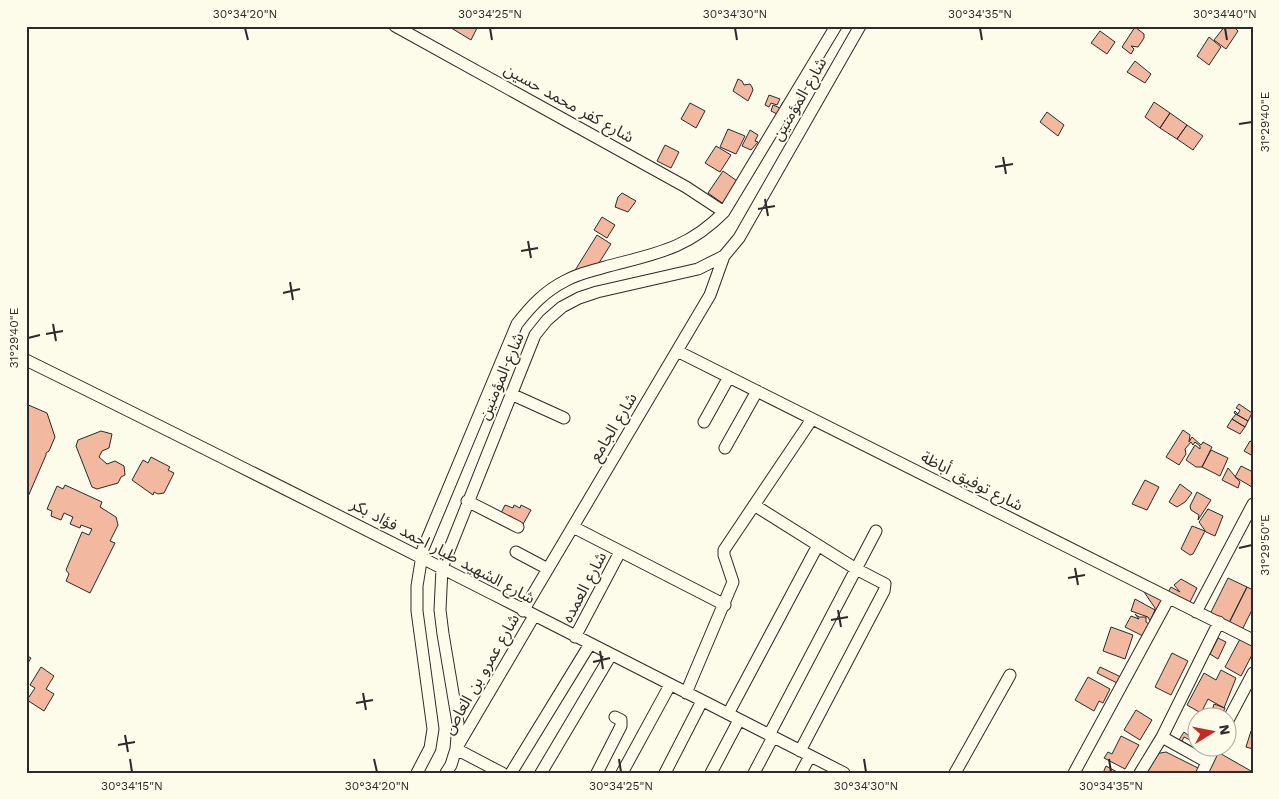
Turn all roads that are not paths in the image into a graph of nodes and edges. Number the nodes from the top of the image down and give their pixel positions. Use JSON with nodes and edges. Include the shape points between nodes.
{"nodes":[{"id":1,"x":395,"y":26,"type":"edge"},
{"id":2,"x":836,"y":26,"type":"edge"},
{"id":3,"x":860,"y":26,"type":"edge"},
{"id":4,"x":724,"y":212,"type":"junction"},
{"id":5,"x":724,"y":256,"type":"junction"},
{"id":6,"x":677,"y":351,"type":"junction"},
{"id":7,"x":26,"y":360,"type":"edge"},
{"id":8,"x":729,"y":377,"type":"junction"},
{"id":9,"x":757,"y":391,"type":"junction"},
{"id":10,"x":511,"y":394,"type":"junction"},
{"id":11,"x":564,"y":418,"type":"dead end"},
{"id":12,"x":812,"y":419,"type":"junction"},
{"id":13,"x":704,"y":422,"type":"dead end"},
{"id":14,"x":725,"y":448,"type":"dead end"},
{"id":15,"x":467,"y":501,"type":"junction"},
{"id":16,"x":1253,"y":504,"type":"edge"},
{"id":17,"x":754,"y":505,"type":"junction"},
{"id":18,"x":518,"y":527,"type":"dead end"},
{"id":19,"x":573,"y":527,"type":"junction"},
{"id":20,"x":876,"y":531,"type":"dead end"},
{"id":21,"x":818,"y":545,"type":"junction"},
{"id":22,"x":516,"y":552,"type":"dead end"},
{"id":23,"x":620,"y":552,"type":"junction"},
{"id":24,"x":421,"y":557,"type":"junction"},
{"id":25,"x":442,"y":568,"type":"junction"},
{"id":26,"x":548,"y":569,"type":"junction"},
{"id":27,"x":856,"y":569,"type":"junction"},
{"id":28,"x":1169,"y":598,"type":"junction"},
{"id":29,"x":725,"y":605,"type":"junction"},
{"id":30,"x":523,"y":611,"type":"junction"},
{"id":31,"x":1196,"y":612,"type":"junction"},
{"id":32,"x":534,"y":616,"type":"junction"},
{"id":33,"x":1220,"y":622,"type":"junction"},
{"id":34,"x":575,"y":637,"type":"junction"},
{"id":35,"x":1253,"y":640,"type":"edge"},
{"id":36,"x":590,"y":644,"type":"junction"},
{"id":37,"x":611,"y":655,"type":"junction"},
{"id":38,"x":1253,"y":673,"type":"edge"},
{"id":39,"x":1010,"y":675,"type":"dead end"},
{"id":40,"x":670,"y":685,"type":"junction"},
{"id":41,"x":686,"y":693,"type":"junction"},
{"id":42,"x":702,"y":701,"type":"junction"},
{"id":43,"x":1236,"y":706,"type":"edge"},
{"id":44,"x":728,"y":714,"type":"junction"},
{"id":45,"x":615,"y":717,"type":"dead end"},
{"id":46,"x":739,"y":720,"type":"junction"},
{"id":47,"x":771,"y":736,"type":"junction"},
{"id":48,"x":1162,"y":737,"type":"junction"},
{"id":49,"x":456,"y":749,"type":"junction"},
{"id":50,"x":805,"y":753,"type":"junction"},
{"id":51,"x":1210,"y":756,"type":"edge"},
{"id":52,"x":1204,"y":768,"type":"edge"},
{"id":53,"x":416,"y":773,"type":"edge"},
{"id":54,"x":446,"y":773,"type":"edge"},
{"id":55,"x":502,"y":773,"type":"edge"},
{"id":56,"x":511,"y":773,"type":"edge"},
{"id":57,"x":541,"y":773,"type":"edge"},
{"id":58,"x":597,"y":773,"type":"edge"},
{"id":59,"x":622,"y":773,"type":"edge"},
{"id":60,"x":665,"y":773,"type":"edge"},
{"id":61,"x":711,"y":773,"type":"edge"},
{"id":62,"x":754,"y":773,"type":"edge"},
{"id":63,"x":800,"y":773,"type":"edge"},
{"id":64,"x":844,"y":773,"type":"edge"},
{"id":65,"x":954,"y":773,"type":"edge"},
{"id":66,"x":1074,"y":773,"type":"edge"},
{"id":67,"x":1140,"y":773,"type":"edge"}],
"edges":[{"from":1,"to":4,"type":"street","name":"شارع كفر محمد حسين","via":[[661,172]]},
{"from":2,"to":4,"type":"street","name":"شارع المؤمنين"},
{"from":3,"to":5,"type":"street","name":"شارع المؤمنين","via":[[739,238]]},
{"from":4,"to":24,"type":"street","name":"شارع المؤمنين","via":[[694,239],[675,248],[566,280],[531,306],[518,324]]},
{"from":5,"to":6,"type":"street","name":"شارع الجامع","via":[[710,296]]},
{"from":5,"to":10,"type":"street","name":"شارع المؤمنين","via":[[698,269],[597,292],[562,307],[535,335]]},
{"from":6,"to":8,"type":"street","name":"شارع توفيق أباظة"},
{"from":6,"to":19,"type":"street","name":"شارع الجامع"},
{"from":7,"to":24,"type":"street","name":"شارع الشهيد طيار احمد فؤاد بكر"},
{"from":8,"to":9,"type":"street","name":"شارع توفيق أباظة"},
{"from":8,"to":13,"type":"street"},
{"from":9,"to":12,"type":"street","name":"شارع توفيق أباظة"},
{"from":9,"to":14,"type":"street"},
{"from":10,"to":11,"type":"street"},
{"from":10,"to":15,"type":"street","name":"شارع المؤمنين"},
{"from":12,"to":17,"type":"street"},
{"from":12,"to":28,"type":"street","name":"شارع توفيق أباظة"},
{"from":15,"to":18,"type":"street"},
{"from":15,"to":25,"type":"street","name":"شارع المؤمنين"},
{"from":16,"to":31,"type":"street"},
{"from":17,"to":21,"type":"street"},
{"from":17,"to":29,"type":"street","via":[[724,550],[733,582]]},
{"from":19,"to":23,"type":"street"},
{"from":19,"to":26,"type":"street","name":"شارع الجامع"},
{"from":20,"to":27,"type":"street"},
{"from":21,"to":27,"type":"street"},
{"from":21,"to":44,"type":"street"},
{"from":22,"to":26,"type":"street"},
{"from":23,"to":29,"type":"street"},
{"from":23,"to":34,"type":"street","name":"شارع العمده"},
{"from":24,"to":25,"type":"street","name":"شارع الشهيد طيار احمد فؤاد بكر"},
{"from":24,"to":53,"type":"street","name":"شارع المؤمنين","via":[[417,611],[432,729],[430,748]]},
{"from":25,"to":30,"type":"street","name":"شارع الشهيد طيار احمد فؤاد بكر"},
{"from":25,"to":49,"type":"street","name":"شارع المؤمنين","via":[[440,610],[458,723]]},
{"from":26,"to":30,"type":"street","name":"شارع الجامع"},
{"from":27,"to":47,"type":"street"},
{"from":27,"to":50,"type":"street","via":[[884,582],[885,587]]},
{"from":28,"to":31,"type":"street","name":"شارع توفيق أباظة"},
{"from":28,"to":66,"type":"street"},
{"from":29,"to":41,"type":"street"},
{"from":30,"to":32,"type":"street","name":"شارع الشهيد طيار احمد فؤاد بكر"},
{"from":31,"to":33,"type":"street","name":"شارع توفيق أباظة"},
{"from":32,"to":34,"type":"street","name":"شارع الشهيد طيار احمد فؤاد بكر"},
{"from":32,"to":49,"type":"street","name":"شارع عمرو بن العاص"},
{"from":33,"to":35,"type":"street","name":"شارع توفيق أباظة"},
{"from":33,"to":48,"type":"street"},
{"from":34,"to":36,"type":"street","name":"شارع الشهيد طيار احمد فؤاد بكر"},
{"from":36,"to":37,"type":"street","name":"شارع الشهيد طيار احمد فؤاد بكر"},
{"from":36,"to":56,"type":"street"},
{"from":37,"to":40,"type":"street","name":"شارع الشهيد طيار احمد فؤاد بكر"},
{"from":37,"to":57,"type":"street"},
{"from":38,"to":43,"type":"street"},
{"from":39,"to":65,"type":"street"},
{"from":40,"to":41,"type":"street","name":"شارع الشهيد طيار احمد فؤاد بكر"},
{"from":40,"to":59,"type":"street"},
{"from":41,"to":42,"type":"street","name":"شارع الشهيد طيار احمد فؤاد بكر"},
{"from":42,"to":44,"type":"street","name":"شارع الشهيد طيار احمد فؤاد بكر"},
{"from":42,"to":60,"type":"street"},
{"from":44,"to":46,"type":"street","name":"شارع الشهيد طيار احمد فؤاد بكر"},
{"from":45,"to":58,"type":"street","via":[[621,720],[621,726]]},
{"from":46,"to":47,"type":"street","name":"شارع الشهيد طيار احمد فؤاد بكر"},
{"from":46,"to":61,"type":"street"},
{"from":47,"to":50,"type":"street","name":"شارع الشهيد طيار احمد فؤاد بكر"},
{"from":47,"to":62,"type":"street"},
{"from":48,"to":52,"type":"street"},
{"from":48,"to":67,"type":"street"},
{"from":49,"to":54,"type":"street","name":"شارع المؤمنين"},
{"from":49,"to":55,"type":"street"},
{"from":50,"to":63,"type":"street"},
{"from":50,"to":64,"type":"street","name":"شارع الشهيد طيار احمد فؤاد بكر"},
{"from":51,"to":52,"type":"street"}]}
